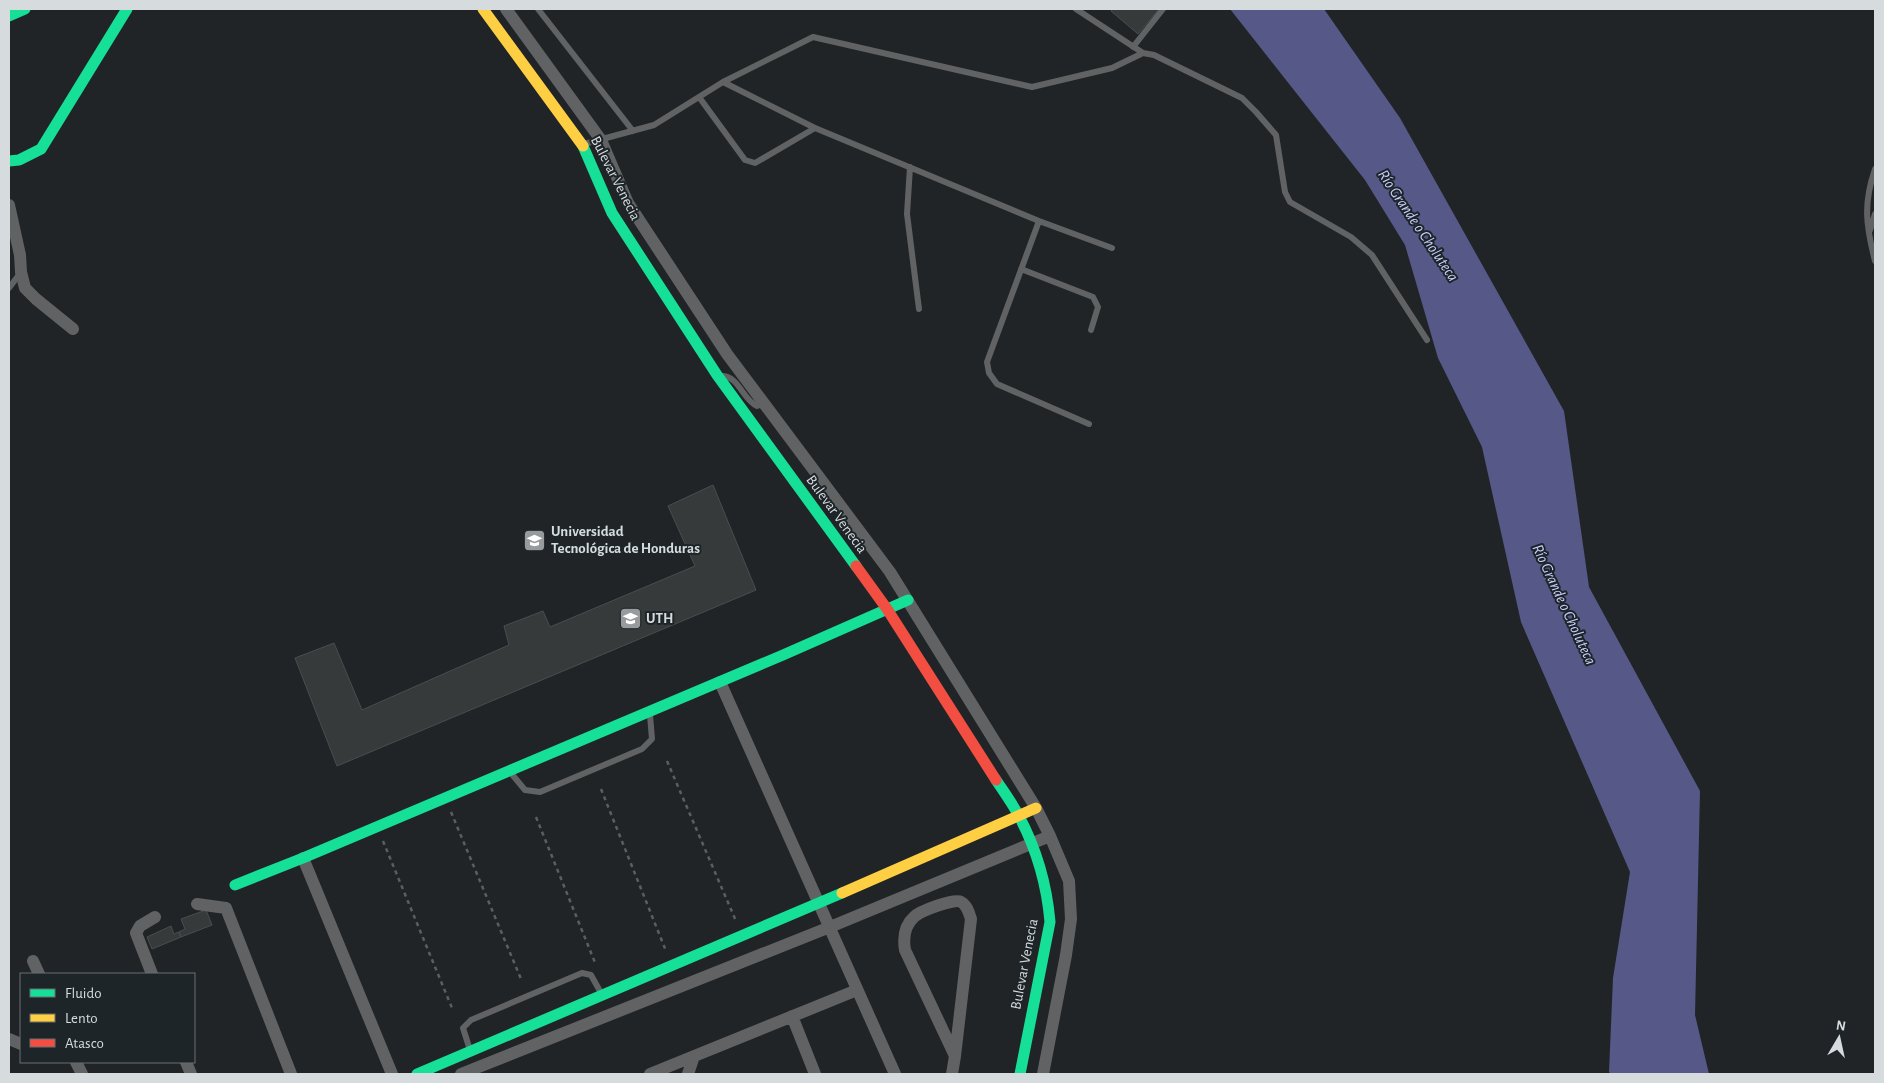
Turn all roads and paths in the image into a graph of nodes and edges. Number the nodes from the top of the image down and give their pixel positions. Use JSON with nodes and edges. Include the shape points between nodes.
{"nodes":[{"id":1,"x":25,"y":9,"type":"edge"},
{"id":2,"x":127,"y":9,"type":"edge"},
{"id":3,"x":483,"y":9,"type":"edge"},
{"id":4,"x":506,"y":9,"type":"edge"},
{"id":5,"x":538,"y":9,"type":"edge"},
{"id":6,"x":1076,"y":9,"type":"edge"},
{"id":7,"x":1163,"y":9,"type":"edge"},
{"id":8,"x":9,"y":16,"type":"edge"},
{"id":9,"x":1133,"y":47,"type":"junction"},
{"id":10,"x":1143,"y":53,"type":"junction"},
{"id":11,"x":723,"y":82,"type":"junction"},
{"id":12,"x":699,"y":97,"type":"junction"},
{"id":13,"x":815,"y":128,"type":"junction"},
{"id":14,"x":633,"y":131,"type":"junction"},
{"id":15,"x":601,"y":140,"type":"junction"},
{"id":16,"x":582,"y":144,"type":"junction"},
{"id":17,"x":9,"y":161,"type":"edge"},
{"id":18,"x":910,"y":167,"type":"junction"},
{"id":19,"x":1875,"y":169,"type":"edge"},
{"id":20,"x":9,"y":205,"type":"edge"},
{"id":21,"x":1875,"y":214,"type":"edge"},
{"id":22,"x":1040,"y":221,"type":"junction"},
{"id":23,"x":1868,"y":234,"type":"junction"},
{"id":24,"x":1112,"y":248,"type":"dead end"},
{"id":25,"x":1875,"y":261,"type":"edge"},
{"id":26,"x":1022,"y":269,"type":"junction"},
{"id":27,"x":21,"y":272,"type":"junction"},
{"id":28,"x":9,"y":288,"type":"edge"},
{"id":29,"x":919,"y":310,"type":"dead end"},
{"id":30,"x":73,"y":329,"type":"dead end"},
{"id":31,"x":1091,"y":330,"type":"dead end"},
{"id":32,"x":1427,"y":340,"type":"dead end"},
{"id":33,"x":717,"y":375,"type":"junction"},
{"id":34,"x":763,"y":404,"type":"junction"},
{"id":35,"x":1089,"y":424,"type":"dead end"},
{"id":36,"x":908,"y":600,"type":"junction"},
{"id":37,"x":887,"y":610,"type":"junction"},
{"id":38,"x":720,"y":682,"type":"junction"},
{"id":39,"x":650,"y":712,"type":"junction"},
{"id":40,"x":667,"y":761,"type":"dead end"},
{"id":41,"x":510,"y":771,"type":"junction"},
{"id":42,"x":601,"y":789,"type":"dead end"},
{"id":43,"x":445,"y":798,"type":"junction"},
{"id":44,"x":1036,"y":808,"type":"junction"},
{"id":45,"x":1019,"y":816,"type":"junction"},
{"id":46,"x":536,"y":817,"type":"dead end"},
{"id":47,"x":377,"y":827,"type":"junction"},
{"id":48,"x":1050,"y":836,"type":"junction"},
{"id":49,"x":1031,"y":843,"type":"junction"},
{"id":50,"x":303,"y":858,"type":"junction"},
{"id":51,"x":236,"y":885,"type":"dead end"},
{"id":52,"x":197,"y":904,"type":"dead end"},
{"id":53,"x":818,"y":904,"type":"junction"},
{"id":54,"x":155,"y":917,"type":"dead end"},
{"id":55,"x":830,"y":927,"type":"junction"},
{"id":56,"x":743,"y":936,"type":"junction"},
{"id":57,"x":33,"y":961,"type":"dead end"},
{"id":58,"x":672,"y":966,"type":"junction"},
{"id":59,"x":597,"y":968,"type":"dead end"},
{"id":60,"x":39,"y":973,"type":"edge"},
{"id":61,"x":152,"y":973,"type":"edge"},
{"id":62,"x":521,"y":979,"type":"dead end"},
{"id":63,"x":857,"y":990,"type":"junction"},
{"id":64,"x":603,"y":996,"type":"junction"},
{"id":65,"x":452,"y":1008,"type":"dead end"},
{"id":66,"x":792,"y":1016,"type":"junction"},
{"id":67,"x":470,"y":1052,"type":"junction"},
{"id":68,"x":694,"y":1056,"type":"junction"},
{"id":69,"x":954,"y":1056,"type":"junction"},
{"id":70,"x":292,"y":1074,"type":"edge"},
{"id":71,"x":392,"y":1074,"type":"edge"},
{"id":72,"x":417,"y":1074,"type":"edge"},
{"id":73,"x":461,"y":1074,"type":"edge"},
{"id":74,"x":650,"y":1074,"type":"edge"},
{"id":75,"x":688,"y":1074,"type":"edge"},
{"id":76,"x":815,"y":1074,"type":"edge"},
{"id":77,"x":895,"y":1074,"type":"edge"},
{"id":78,"x":952,"y":1074,"type":"edge"},
{"id":79,"x":1020,"y":1074,"type":"edge"},
{"id":80,"x":1043,"y":1074,"type":"edge"}],
"edges":[{"from":1,"to":8,"type":"main road"},
{"from":2,"to":17,"type":"main road","via":[[41,149],[19,160]]},
{"from":3,"to":16,"type":"main road","name":"Bulevar Venecia"},
{"from":4,"to":15,"type":"street","name":"Bulevar Venecia"},
{"from":5,"to":14,"type":"lane"},
{"from":6,"to":9,"type":"lane"},
{"from":7,"to":9,"type":"lane"},
{"from":9,"to":10,"type":"lane"},
{"from":10,"to":11,"type":"lane","via":[[1112,68],[1032,86],[813,37]]},
{"from":10,"to":32,"type":"lane","via":[[1154,55],[1242,98],[1256,112],[1276,136],[1285,192],[1290,202],[1351,237],[1372,255]]},
{"from":11,"to":12,"type":"lane"},
{"from":11,"to":13,"type":"lane"},
{"from":12,"to":13,"type":"lane","via":[[745,160],[755,163]]},
{"from":12,"to":14,"type":"lane","via":[[654,125]]},
{"from":13,"to":18,"type":"lane"},
{"from":14,"to":15,"type":"lane"},
{"from":15,"to":16,"type":"lane"},
{"from":15,"to":34,"type":"street","name":"Bulevar Venecia","via":[[628,204]]},
{"from":16,"to":33,"type":"main road","name":"Bulevar Venecia","via":[[612,213]]},
{"from":18,"to":22,"type":"lane"},
{"from":18,"to":29,"type":"lane","via":[[907,214]]},
{"from":19,"to":23,"type":"lane","via":[[1866,204]]},
{"from":20,"to":27,"type":"street"},
{"from":21,"to":23,"type":"lane"},
{"from":22,"to":24,"type":"lane"},
{"from":22,"to":26,"type":"lane"},
{"from":23,"to":25,"type":"lane"},
{"from":26,"to":31,"type":"lane","via":[[1092,297],[1098,307]]},
{"from":26,"to":35,"type":"lane","via":[[987,362],[989,373],[997,384]]},
{"from":27,"to":28,"type":"lane"},
{"from":27,"to":30,"type":"street","via":[[25,288]]},
{"from":33,"to":34,"type":"lane","via":[[733,380],[750,403]]},
{"from":33,"to":37,"type":"main road","name":"Bulevar Venecia"},
{"from":34,"to":36,"type":"street","name":"Bulevar Venecia"},
{"from":36,"to":37,"type":"main road"},
{"from":36,"to":44,"type":"street","name":"Bulevar Venecia"},
{"from":37,"to":38,"type":"main road"},
{"from":37,"to":45,"type":"main road","name":"Bulevar Venecia"},
{"from":38,"to":39,"type":"main road"},
{"from":38,"to":53,"type":"street"},
{"from":39,"to":41,"type":"main road"},
{"from":39,"to":41,"type":"lane","via":[[652,739],[642,749],[607,764],[540,792],[525,790]]},
{"from":40,"to":56,"type":"path"},
{"from":41,"to":43,"type":"main road"},
{"from":42,"to":58,"type":"path"},
{"from":43,"to":47,"type":"main road"},
{"from":43,"to":62,"type":"path"},
{"from":44,"to":45,"type":"main road"},
{"from":44,"to":48,"type":"street","name":"Bulevar Venecia"},
{"from":45,"to":49,"type":"main road","name":"Bulevar Venecia"},
{"from":45,"to":53,"type":"main road"},
{"from":46,"to":59,"type":"path"},
{"from":47,"to":50,"type":"main road"},
{"from":47,"to":65,"type":"path"},
{"from":48,"to":49,"type":"street"},
{"from":48,"to":80,"type":"street","name":"Bulevar Venecia","via":[[1069,881],[1071,919]]},
{"from":49,"to":55,"type":"street"},
{"from":49,"to":79,"type":"main road","name":"Bulevar Venecia","via":[[1050,903],[1050,922]]},
{"from":50,"to":51,"type":"main road"},
{"from":50,"to":71,"type":"street"},
{"from":52,"to":70,"type":"street","via":[[226,908]]},
{"from":53,"to":55,"type":"street"},
{"from":53,"to":56,"type":"main road"},
{"from":54,"to":61,"type":"street","via":[[140,926],[136,933]]},
{"from":55,"to":63,"type":"street"},
{"from":55,"to":73,"type":"street"},
{"from":56,"to":58,"type":"main road"},
{"from":57,"to":60,"type":"street"},
{"from":58,"to":64,"type":"main road"},
{"from":63,"to":66,"type":"street"},
{"from":63,"to":77,"type":"street"},
{"from":64,"to":67,"type":"main road"},
{"from":64,"to":67,"type":"lane","via":[[591,975],[582,973],[502,1006],[471,1020],[463,1028]]},
{"from":66,"to":68,"type":"street"},
{"from":66,"to":76,"type":"street"},
{"from":67,"to":72,"type":"main road"},
{"from":68,"to":74,"type":"street"},
{"from":68,"to":75,"type":"street"},
{"from":69,"to":69,"type":"street","via":[[905,950],[903,938],[914,916],[952,900],[962,902],[971,919]]},
{"from":69,"to":78,"type":"street"}]}
